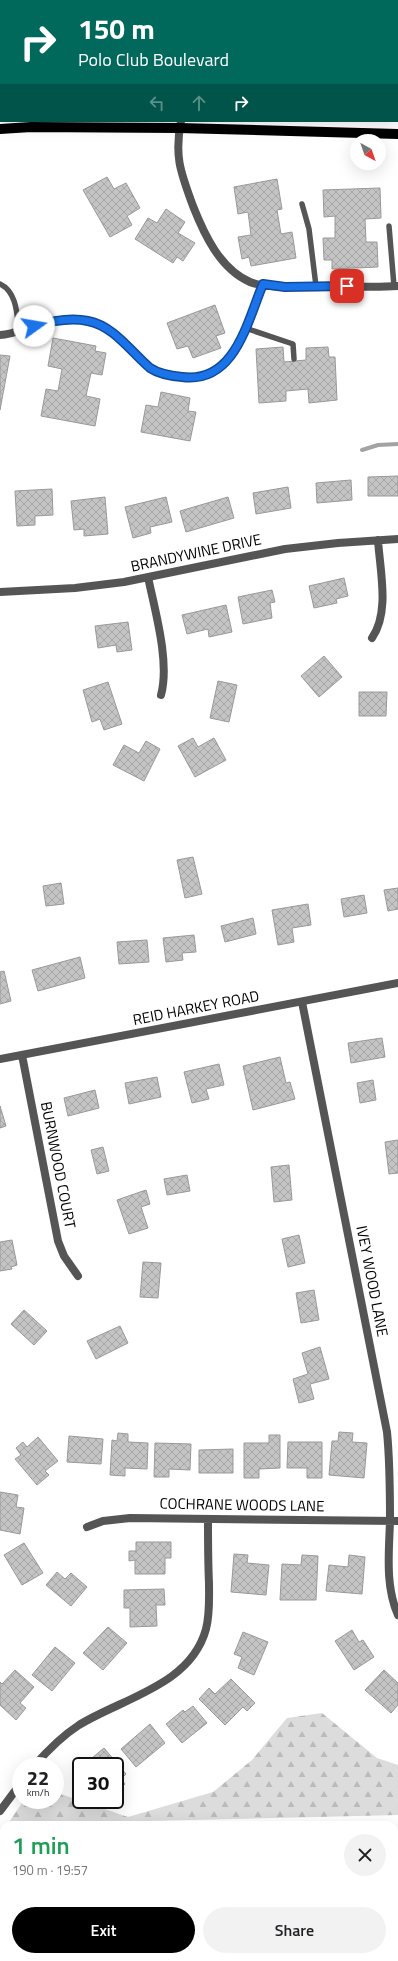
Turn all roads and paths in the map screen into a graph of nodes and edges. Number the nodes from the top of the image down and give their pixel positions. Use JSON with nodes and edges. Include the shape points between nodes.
{"nodes":[{"id":1,"x":180,"y":124,"type":"edge"},
{"id":2,"x":0,"y":129,"type":"edge"},
{"id":3,"x":398,"y":134,"type":"edge"},
{"id":4,"x":302,"y":204,"type":"dead end"},
{"id":5,"x":389,"y":226,"type":"dead end"},
{"id":6,"x":0,"y":284,"type":"edge"},
{"id":7,"x":263,"y":284,"type":"junction"},
{"id":8,"x":316,"y":286,"type":"junction"},
{"id":9,"x":396,"y":286,"type":"edge"},
{"id":10,"x":245,"y":328,"type":"junction"},
{"id":11,"x":19,"y":331,"type":"junction"},
{"id":12,"x":0,"y":335,"type":"edge"},
{"id":13,"x":294,"y":359,"type":"dead end"},
{"id":14,"x":398,"y":539,"type":"edge"},
{"id":15,"x":378,"y":540,"type":"junction"},
{"id":16,"x":148,"y":578,"type":"junction"},
{"id":17,"x":0,"y":592,"type":"edge"},
{"id":18,"x":372,"y":638,"type":"dead end"},
{"id":19,"x":162,"y":694,"type":"dead end"},
{"id":20,"x":398,"y":983,"type":"edge"},
{"id":21,"x":302,"y":1002,"type":"junction"},
{"id":22,"x":22,"y":1055,"type":"junction"},
{"id":23,"x":0,"y":1059,"type":"edge"},
{"id":24,"x":78,"y":1276,"type":"dead end"},
{"id":25,"x":208,"y":1519,"type":"junction"},
{"id":26,"x":394,"y":1521,"type":"edge"},
{"id":27,"x":87,"y":1527,"type":"dead end"},
{"id":28,"x":398,"y":1615,"type":"edge"},
{"id":29,"x":42,"y":1757,"type":"edge"},
{"id":30,"x":12,"y":1795,"type":"edge"},
{"id":31,"x":0,"y":1811,"type":"edge"}],
"edges":[{"from":1,"to":2,"type":"main road"},
{"from":1,"to":3,"type":"main road"},
{"from":1,"to":7,"type":"street","via":[[177,143],[180,169],[203,230],[217,253],[233,271],[250,282]]},
{"from":4,"to":8,"type":"lane","via":[[309,229]]},
{"from":5,"to":9,"type":"lane"},
{"from":6,"to":11,"type":"lane","via":[[15,302]]},
{"from":7,"to":8,"type":"street","via":[[285,287]]},
{"from":7,"to":10,"type":"street"},
{"from":8,"to":9,"type":"street"},
{"from":10,"to":11,"type":"street","via":[[239,344],[225,364],[209,375],[192,378],[169,376],[151,369],[105,328],[89,321],[52,321]]},
{"from":10,"to":13,"type":"lane","via":[[294,344]]},
{"from":11,"to":12,"type":"street"},
{"from":14,"to":15,"type":"street","name":"BRANDYWINE DRIVE"},
{"from":15,"to":16,"type":"street","name":"BRANDYWINE DRIVE","via":[[278,550]]},
{"from":15,"to":18,"type":"street","via":[[382,605],[378,628]]},
{"from":16,"to":17,"type":"street","name":"BRANDYWINE DRIVE","via":[[74,588]]},
{"from":16,"to":19,"type":"street","via":[[164,666],[165,683]]},
{"from":20,"to":21,"type":"street","name":"REID HARKEY ROAD"},
{"from":21,"to":22,"type":"street","name":"REID HARKEY ROAD"},
{"from":21,"to":26,"type":"street","name":"IVEY WOOD LANE","via":[[387,1432]]},
{"from":22,"to":23,"type":"street","name":"REID HARKEY ROAD"},
{"from":22,"to":24,"type":"street","name":"BURNWOOD COURT","via":[[58,1241],[64,1256]]},
{"from":25,"to":26,"type":"street","name":"COCHRANE WOODS LANE"},
{"from":25,"to":27,"type":"street","name":"COCHRANE WOODS LANE","via":[[130,1518],[103,1521]]},
{"from":25,"to":29,"type":"street","via":[[209,1611],[206,1629],[190,1660],[162,1682],[79,1725]]},
{"from":26,"to":28,"type":"street","name":"IVEY WOOD LANE","via":[[391,1594]]},
{"from":30,"to":31,"type":"street"}]}
